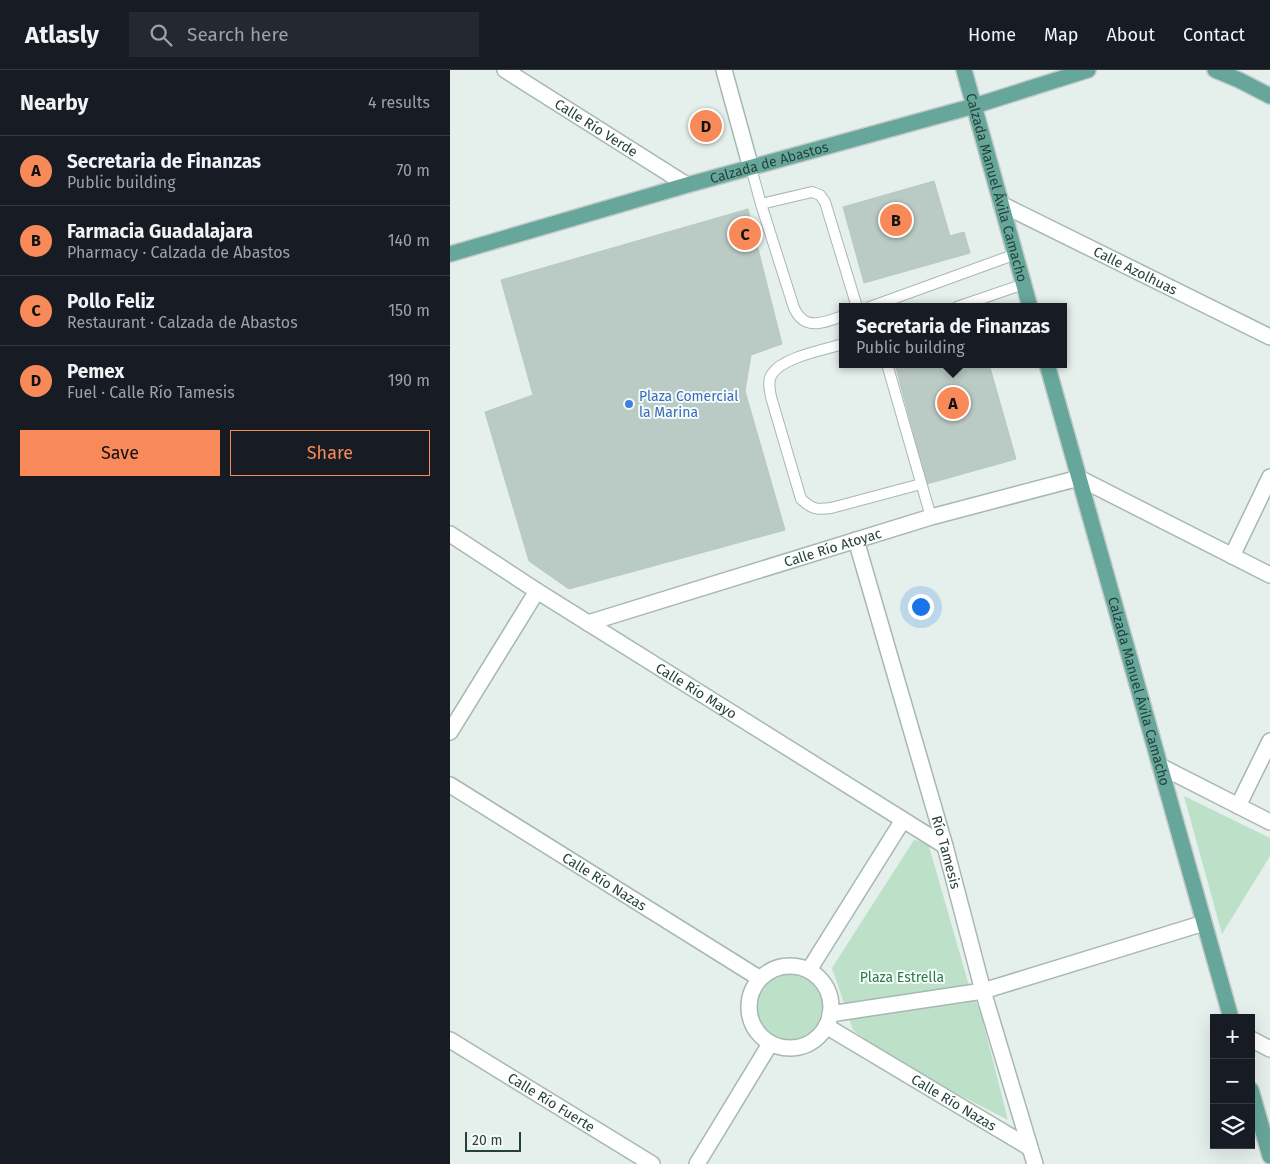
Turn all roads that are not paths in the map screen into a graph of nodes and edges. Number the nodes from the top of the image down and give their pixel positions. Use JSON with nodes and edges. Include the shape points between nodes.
{"nodes":[{"id":1,"x":505,"y":70,"type":"edge"},
{"id":2,"x":724,"y":70,"type":"edge"},
{"id":3,"x":964,"y":70,"type":"edge"},
{"id":4,"x":1215,"y":70,"type":"edge"},
{"id":5,"x":1082,"y":71,"type":"edge"},
{"id":6,"x":1270,"y":96,"type":"edge"},
{"id":7,"x":974,"y":106,"type":"junction"},
{"id":8,"x":751,"y":168,"type":"junction"},
{"id":9,"x":686,"y":185,"type":"junction"},
{"id":10,"x":761,"y":204,"type":"junction"},
{"id":11,"x":1001,"y":204,"type":"junction"},
{"id":12,"x":450,"y":254,"type":"edge"},
{"id":13,"x":1016,"y":254,"type":"junction"},
{"id":14,"x":1024,"y":284,"type":"junction"},
{"id":15,"x":856,"y":303,"type":"edge"},
{"id":16,"x":881,"y":303,"type":"edge"},
{"id":17,"x":969,"y":303,"type":"edge"},
{"id":18,"x":1029,"y":303,"type":"edge"},
{"id":19,"x":839,"y":317,"type":"edge"},
{"id":20,"x":1270,"y":337,"type":"edge"},
{"id":21,"x":839,"y":345,"type":"edge"},
{"id":22,"x":888,"y":368,"type":"edge"},
{"id":23,"x":1048,"y":368,"type":"edge"},
{"id":24,"x":1270,"y":477,"type":"edge"},
{"id":25,"x":1079,"y":478,"type":"junction"},
{"id":26,"x":921,"y":484,"type":"junction"},
{"id":27,"x":931,"y":517,"type":"junction"},
{"id":28,"x":450,"y":534,"type":"edge"},
{"id":29,"x":856,"y":540,"type":"junction"},
{"id":30,"x":1232,"y":556,"type":"junction"},
{"id":31,"x":1270,"y":575,"type":"edge"},
{"id":32,"x":537,"y":591,"type":"junction"},
{"id":33,"x":588,"y":623,"type":"junction"},
{"id":34,"x":450,"y":732,"type":"edge"},
{"id":35,"x":1270,"y":740,"type":"edge"},
{"id":36,"x":1160,"y":766,"type":"junction"},
{"id":37,"x":450,"y":785,"type":"edge"},
{"id":38,"x":1238,"y":806,"type":"junction"},
{"id":39,"x":903,"y":820,"type":"junction"},
{"id":40,"x":1270,"y":822,"type":"edge"},
{"id":41,"x":944,"y":846,"type":"junction"},
{"id":42,"x":1204,"y":923,"type":"junction"},
{"id":43,"x":809,"y":970,"type":"junction"},
{"id":44,"x":760,"y":978,"type":"junction"},
{"id":45,"x":983,"y":991,"type":"junction"},
{"id":46,"x":1230,"y":1014,"type":"edge"},
{"id":47,"x":828,"y":1020,"type":"junction"},
{"id":48,"x":450,"y":1040,"type":"edge"},
{"id":49,"x":1255,"y":1041,"type":"edge"},
{"id":50,"x":770,"y":1044,"type":"junction"},
{"id":51,"x":1270,"y":1049,"type":"edge"},
{"id":52,"x":1255,"y":1104,"type":"edge"},
{"id":53,"x":1030,"y":1148,"type":"junction"},
{"id":54,"x":1270,"y":1156,"type":"edge"},
{"id":55,"x":652,"y":1164,"type":"edge"},
{"id":56,"x":697,"y":1164,"type":"edge"},
{"id":57,"x":1035,"y":1164,"type":"edge"}],
"edges":[{"from":1,"to":9,"type":"street","name":"Calle Río Verde"},
{"from":2,"to":8,"type":"street"},
{"from":3,"to":7,"type":"main road","name":"Calzada Manuel Ávila Camacho"},
{"from":4,"to":6,"type":"main road"},
{"from":5,"to":7,"type":"main road","name":"Calzada de Abastos"},
{"from":7,"to":8,"type":"main road","name":"Calzada de Abastos"},
{"from":7,"to":11,"type":"main road","name":"Calzada Manuel Ávila Camacho"},
{"from":8,"to":9,"type":"main road","name":"Calzada de Abastos"},
{"from":8,"to":10,"type":"lane"},
{"from":9,"to":12,"type":"main road","name":"Calzada de Abastos"},
{"from":10,"to":15,"type":"lane","via":[[812,192],[820,195],[825,202]]},
{"from":10,"to":19,"type":"lane","via":[[794,308],[802,320],[813,323]]},
{"from":11,"to":13,"type":"main road","name":"Calzada Manuel Ávila Camacho"},
{"from":11,"to":20,"type":"street","name":"Calle Azolhuas"},
{"from":13,"to":14,"type":"main road","name":"Calzada Manuel Ávila Camacho"},
{"from":13,"to":16,"type":"lane"},
{"from":14,"to":17,"type":"lane"},
{"from":14,"to":18,"type":"main road","name":"Calzada Manuel Ávila Camacho"},
{"from":21,"to":26,"type":"lane","via":[[778,367],[769,383],[801,499],[819,510]]},
{"from":22,"to":26,"type":"lane"},
{"from":23,"to":25,"type":"main road","name":"Calzada Manuel Ávila Camacho"},
{"from":24,"to":30,"type":"street"},
{"from":25,"to":27,"type":"street","name":"Calle Río Atoyac"},
{"from":25,"to":30,"type":"street"},
{"from":25,"to":36,"type":"main road","name":"Calzada Manuel Ávila Camacho"},
{"from":26,"to":27,"type":"lane"},
{"from":27,"to":29,"type":"street","name":"Calle Río Atoyac"},
{"from":28,"to":32,"type":"street","name":"Calle Río Mayo"},
{"from":29,"to":33,"type":"street","name":"Calle Río Atoyac"},
{"from":29,"to":41,"type":"street","name":"Río Tamesis"},
{"from":30,"to":31,"type":"street"},
{"from":32,"to":33,"type":"street","name":"Calle Río Mayo"},
{"from":32,"to":34,"type":"street"},
{"from":33,"to":39,"type":"street","name":"Calle Río Mayo"},
{"from":35,"to":38,"type":"street"},
{"from":36,"to":38,"type":"street"},
{"from":36,"to":42,"type":"main road","name":"Calzada Manuel Ávila Camacho"},
{"from":37,"to":44,"type":"street","name":"Calle Río Nazas"},
{"from":38,"to":40,"type":"street"},
{"from":39,"to":41,"type":"street","name":"Calle Río Mayo"},
{"from":39,"to":43,"type":"street"},
{"from":41,"to":45,"type":"street","name":"Río Tamesis"},
{"from":42,"to":45,"type":"street"},
{"from":42,"to":46,"type":"main road","name":"Calzada Manuel Ávila Camacho"},
{"from":43,"to":44,"type":"street","via":[[784,966],[771,969]]},
{"from":43,"to":47,"type":"street","via":[[827,988],[831,1001]]},
{"from":44,"to":50,"type":"street","via":[[748,999],[748,1012],[752,1025]]},
{"from":45,"to":47,"type":"street"},
{"from":45,"to":53,"type":"street","name":"Río Tamesis"},
{"from":47,"to":50,"type":"street","via":[[818,1037],[808,1044],[782,1048]]},
{"from":47,"to":53,"type":"street","name":"Calle Río Nazas"},
{"from":48,"to":55,"type":"street","name":"Calle Río Fuerte"},
{"from":49,"to":51,"type":"street"},
{"from":50,"to":56,"type":"street"},
{"from":52,"to":54,"type":"main road"},
{"from":53,"to":57,"type":"street","name":"Río Tamesis"}]}
